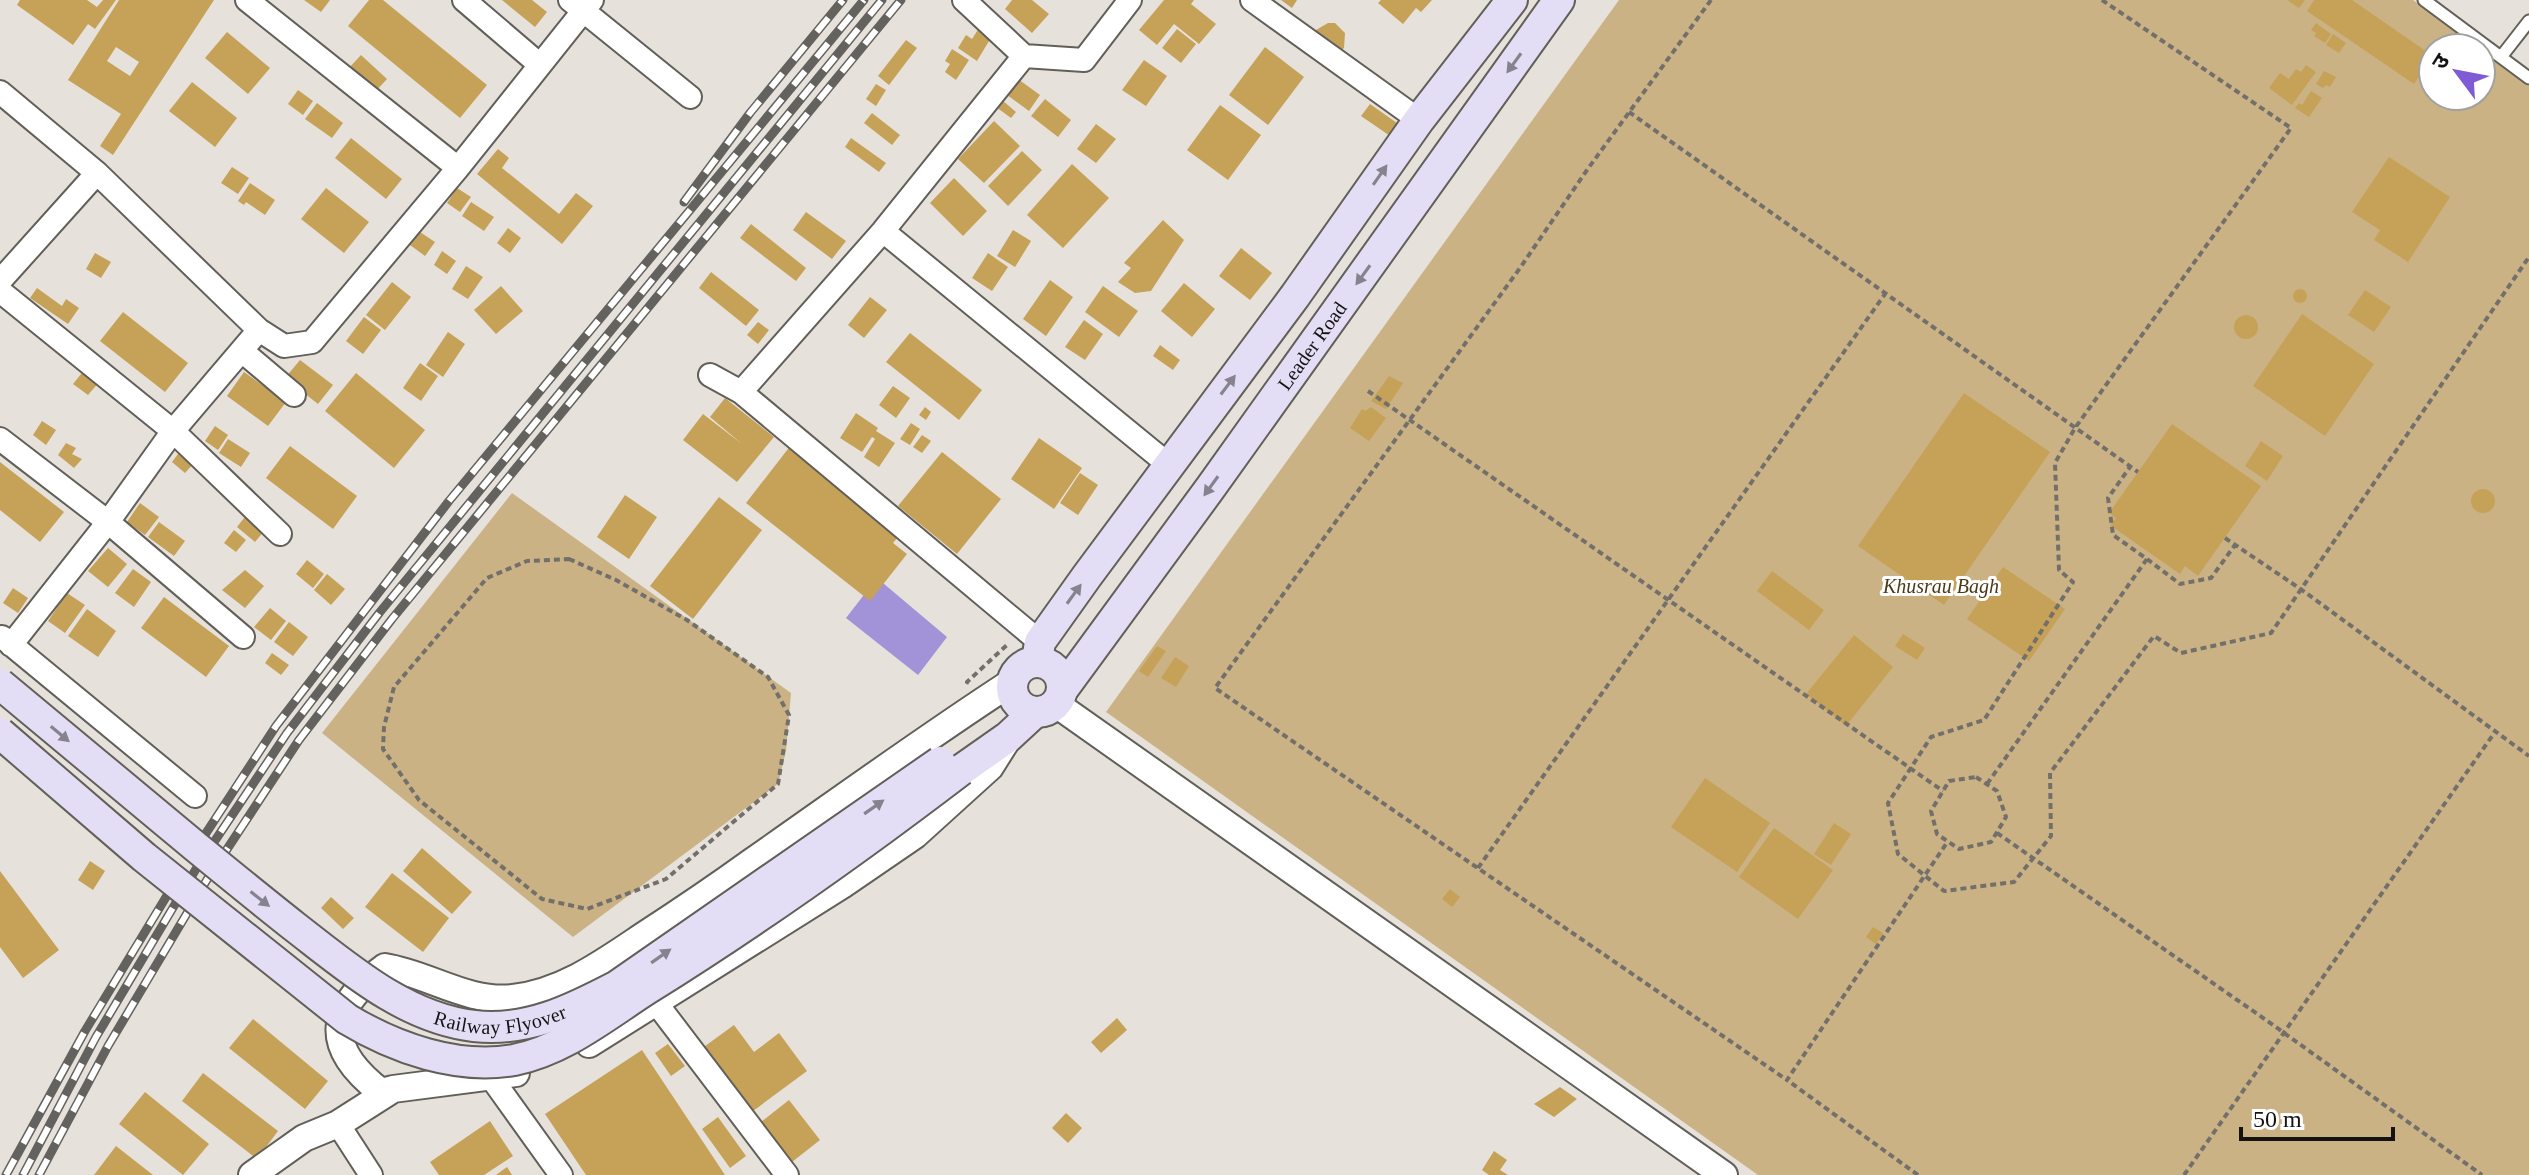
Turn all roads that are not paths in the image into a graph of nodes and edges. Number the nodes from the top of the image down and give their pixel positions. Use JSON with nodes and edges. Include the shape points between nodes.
{"nodes":[{"id":1,"x":247,"y":0,"type":"edge"},
{"id":2,"x":464,"y":0,"type":"edge"},
{"id":3,"x":964,"y":0,"type":"edge"},
{"id":4,"x":1130,"y":0,"type":"edge"},
{"id":5,"x":1252,"y":0,"type":"edge"},
{"id":6,"x":1512,"y":0,"type":"edge"},
{"id":7,"x":1559,"y":0,"type":"edge"},
{"id":8,"x":2424,"y":0,"type":"edge"},
{"id":9,"x":582,"y":4,"type":"edge"},
{"id":10,"x":2529,"y":21,"type":"edge"},
{"id":11,"x":1024,"y":56,"type":"junction"},
{"id":12,"x":2501,"y":57,"type":"junction"},
{"id":13,"x":540,"y":65,"type":"junction"},
{"id":14,"x":2529,"y":78,"type":"edge"},
{"id":15,"x":0,"y":92,"type":"edge"},
{"id":16,"x":690,"y":97,"type":"dead end"},
{"id":17,"x":1419,"y":120,"type":"junction"},
{"id":18,"x":458,"y":168,"type":"junction"},
{"id":19,"x":97,"y":173,"type":"junction"},
{"id":20,"x":883,"y":231,"type":"junction"},
{"id":21,"x":0,"y":281,"type":"edge"},
{"id":22,"x":0,"y":291,"type":"edge"},
{"id":23,"x":259,"y":330,"type":"junction"},
{"id":24,"x":242,"y":351,"type":"junction"},
{"id":25,"x":710,"y":375,"type":"dead end"},
{"id":26,"x":741,"y":392,"type":"junction"},
{"id":27,"x":294,"y":395,"type":"dead end"},
{"id":28,"x":173,"y":431,"type":"junction"},
{"id":29,"x":0,"y":439,"type":"edge"},
{"id":30,"x":1169,"y":465,"type":"junction"},
{"id":31,"x":108,"y":522,"type":"junction"},
{"id":32,"x":280,"y":534,"type":"dead end"},
{"id":33,"x":243,"y":637,"type":"dead end"},
{"id":34,"x":6,"y":640,"type":"edge"},
{"id":35,"x":1038,"y":652,"type":"junction"},
{"id":36,"x":0,"y":684,"type":"edge"},
{"id":37,"x":1036,"y":697,"type":"junction"},
{"id":38,"x":0,"y":733,"type":"edge"},
{"id":39,"x":1008,"y":737,"type":"junction"},
{"id":40,"x":955,"y":763,"type":"junction"},
{"id":41,"x":195,"y":796,"type":"dead end"},
{"id":42,"x":657,"y":1004,"type":"junction"},
{"id":43,"x":490,"y":1076,"type":"junction"},
{"id":44,"x":393,"y":1089,"type":"junction"},
{"id":45,"x":338,"y":1124,"type":"junction"},
{"id":46,"x":252,"y":1175,"type":"edge"},
{"id":47,"x":371,"y":1175,"type":"edge"},
{"id":48,"x":561,"y":1175,"type":"edge"},
{"id":49,"x":787,"y":1175,"type":"edge"},
{"id":50,"x":1724,"y":1175,"type":"edge"}],
"edges":[{"from":1,"to":18,"type":"street"},
{"from":2,"to":13,"type":"street"},
{"from":3,"to":11,"type":"street"},
{"from":4,"to":11,"type":"street","via":[[1084,60]]},
{"from":5,"to":17,"type":"street"},
{"from":6,"to":17,"type":"main road"},
{"from":7,"to":37,"type":"main road","name":"Leader Road","one_way":true,"via":[[1202,499]]},
{"from":8,"to":12,"type":"lane"},
{"from":9,"to":13,"type":"street"},
{"from":9,"to":16,"type":"street"},
{"from":10,"to":12,"type":"lane"},
{"from":11,"to":20,"type":"street"},
{"from":12,"to":14,"type":"lane"},
{"from":13,"to":18,"type":"street"},
{"from":15,"to":19,"type":"street"},
{"from":30,"to":17,"type":"main road","one_way":true},
{"from":18,"to":23,"type":"street","via":[[312,342],[284,346]]},
{"from":19,"to":21,"type":"street"},
{"from":19,"to":23,"type":"street"},
{"from":20,"to":26,"type":"street"},
{"from":20,"to":30,"type":"street"},
{"from":22,"to":28,"type":"street"},
{"from":23,"to":24,"type":"street"},
{"from":24,"to":27,"type":"street"},
{"from":24,"to":28,"type":"street"},
{"from":25,"to":26,"type":"street"},
{"from":26,"to":35,"type":"street"},
{"from":28,"to":31,"type":"street"},
{"from":28,"to":32,"type":"street"},
{"from":29,"to":31,"type":"street"},
{"from":35,"to":30,"type":"main road","one_way":true},
{"from":31,"to":33,"type":"street"},
{"from":31,"to":34,"type":"street"},
{"from":34,"to":41,"type":"street"},
{"from":35,"to":37,"type":"main road","via":[[1021,667]]},
{"from":36,"to":40,"type":"main road","name":"Railway Flyover","one_way":true,"bridge":true,"via":[[352,972],[431,1015],[470,1026],[535,1023],[617,986]]},
{"from":37,"to":39,"type":"main road","name":"Railway Flyover"},
{"from":37,"to":40,"type":"main road","name":"Railway Flyover","via":[[998,720]]},
{"from":37,"to":44,"type":"street","via":[[915,747],[697,901],[571,981],[511,998],[481,997],[385,967],[347,1002],[337,1030],[364,1079],[381,1092]]},
{"from":37,"to":50,"type":"street"},
{"from":38,"to":40,"type":"main road","name":"Railway Flyover","bridge":true,"via":[[134,849],[347,1019],[416,1052],[483,1063],[554,1049],[857,849]]},
{"from":39,"to":40,"type":"main road","name":"Railway Flyover"},
{"from":39,"to":42,"type":"street","via":[[990,767],[915,835]]},
{"from":42,"to":43,"type":"street","via":[[574,1052],[519,1073]]},
{"from":42,"to":49,"type":"street"},
{"from":43,"to":44,"type":"street"},
{"from":43,"to":48,"type":"street"},
{"from":44,"to":45,"type":"street"},
{"from":45,"to":46,"type":"street","via":[[304,1138]]},
{"from":45,"to":47,"type":"street"}]}
